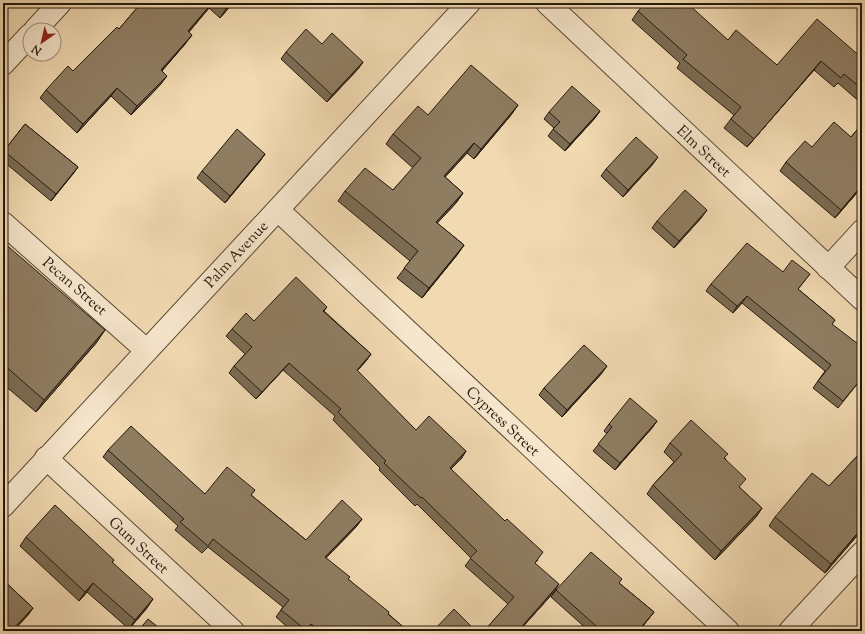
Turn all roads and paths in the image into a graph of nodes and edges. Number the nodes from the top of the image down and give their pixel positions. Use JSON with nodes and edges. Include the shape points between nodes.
{"nodes":[{"id":1,"x":60,"y":3,"type":"edge"},
{"id":2,"x":469,"y":3,"type":"edge"},
{"id":3,"x":547,"y":3,"type":"edge"},
{"id":4,"x":42,"y":22,"type":"edge"},
{"id":5,"x":22,"y":44,"type":"edge"},
{"id":6,"x":3,"y":64,"type":"edge"},
{"id":7,"x":278,"y":210,"type":"junction"},
{"id":8,"x":3,"y":223,"type":"edge"},
{"id":9,"x":862,"y":231,"type":"edge"},
{"id":10,"x":828,"y":268,"type":"junction"},
{"id":11,"x":862,"y":299,"type":"edge"},
{"id":12,"x":146,"y":350,"type":"junction"},
{"id":13,"x":46,"y":458,"type":"junction"},
{"id":14,"x":3,"y":506,"type":"edge"},
{"id":15,"x":862,"y":553,"type":"edge"},
{"id":16,"x":233,"y":631,"type":"edge"},
{"id":17,"x":728,"y":631,"type":"edge"},
{"id":18,"x":790,"y":631,"type":"edge"}],
"edges":[{"from":1,"to":4,"type":"street"},
{"from":2,"to":7,"type":"street","name":"Palm Avenue"},
{"from":3,"to":10,"type":"street","name":"Elm Street"},
{"from":5,"to":6,"type":"street"},
{"from":7,"to":12,"type":"street","name":"Palm Avenue"},
{"from":7,"to":17,"type":"street","name":"Cypress Street"},
{"from":8,"to":12,"type":"street","name":"Pecan Street"},
{"from":9,"to":10,"type":"street"},
{"from":10,"to":11,"type":"street","name":"Elm Street"},
{"from":12,"to":13,"type":"street","name":"Palm Avenue"},
{"from":13,"to":14,"type":"street","name":"Palm Avenue"},
{"from":13,"to":16,"type":"street","name":"Gum Street"},
{"from":15,"to":18,"type":"street"}]}
